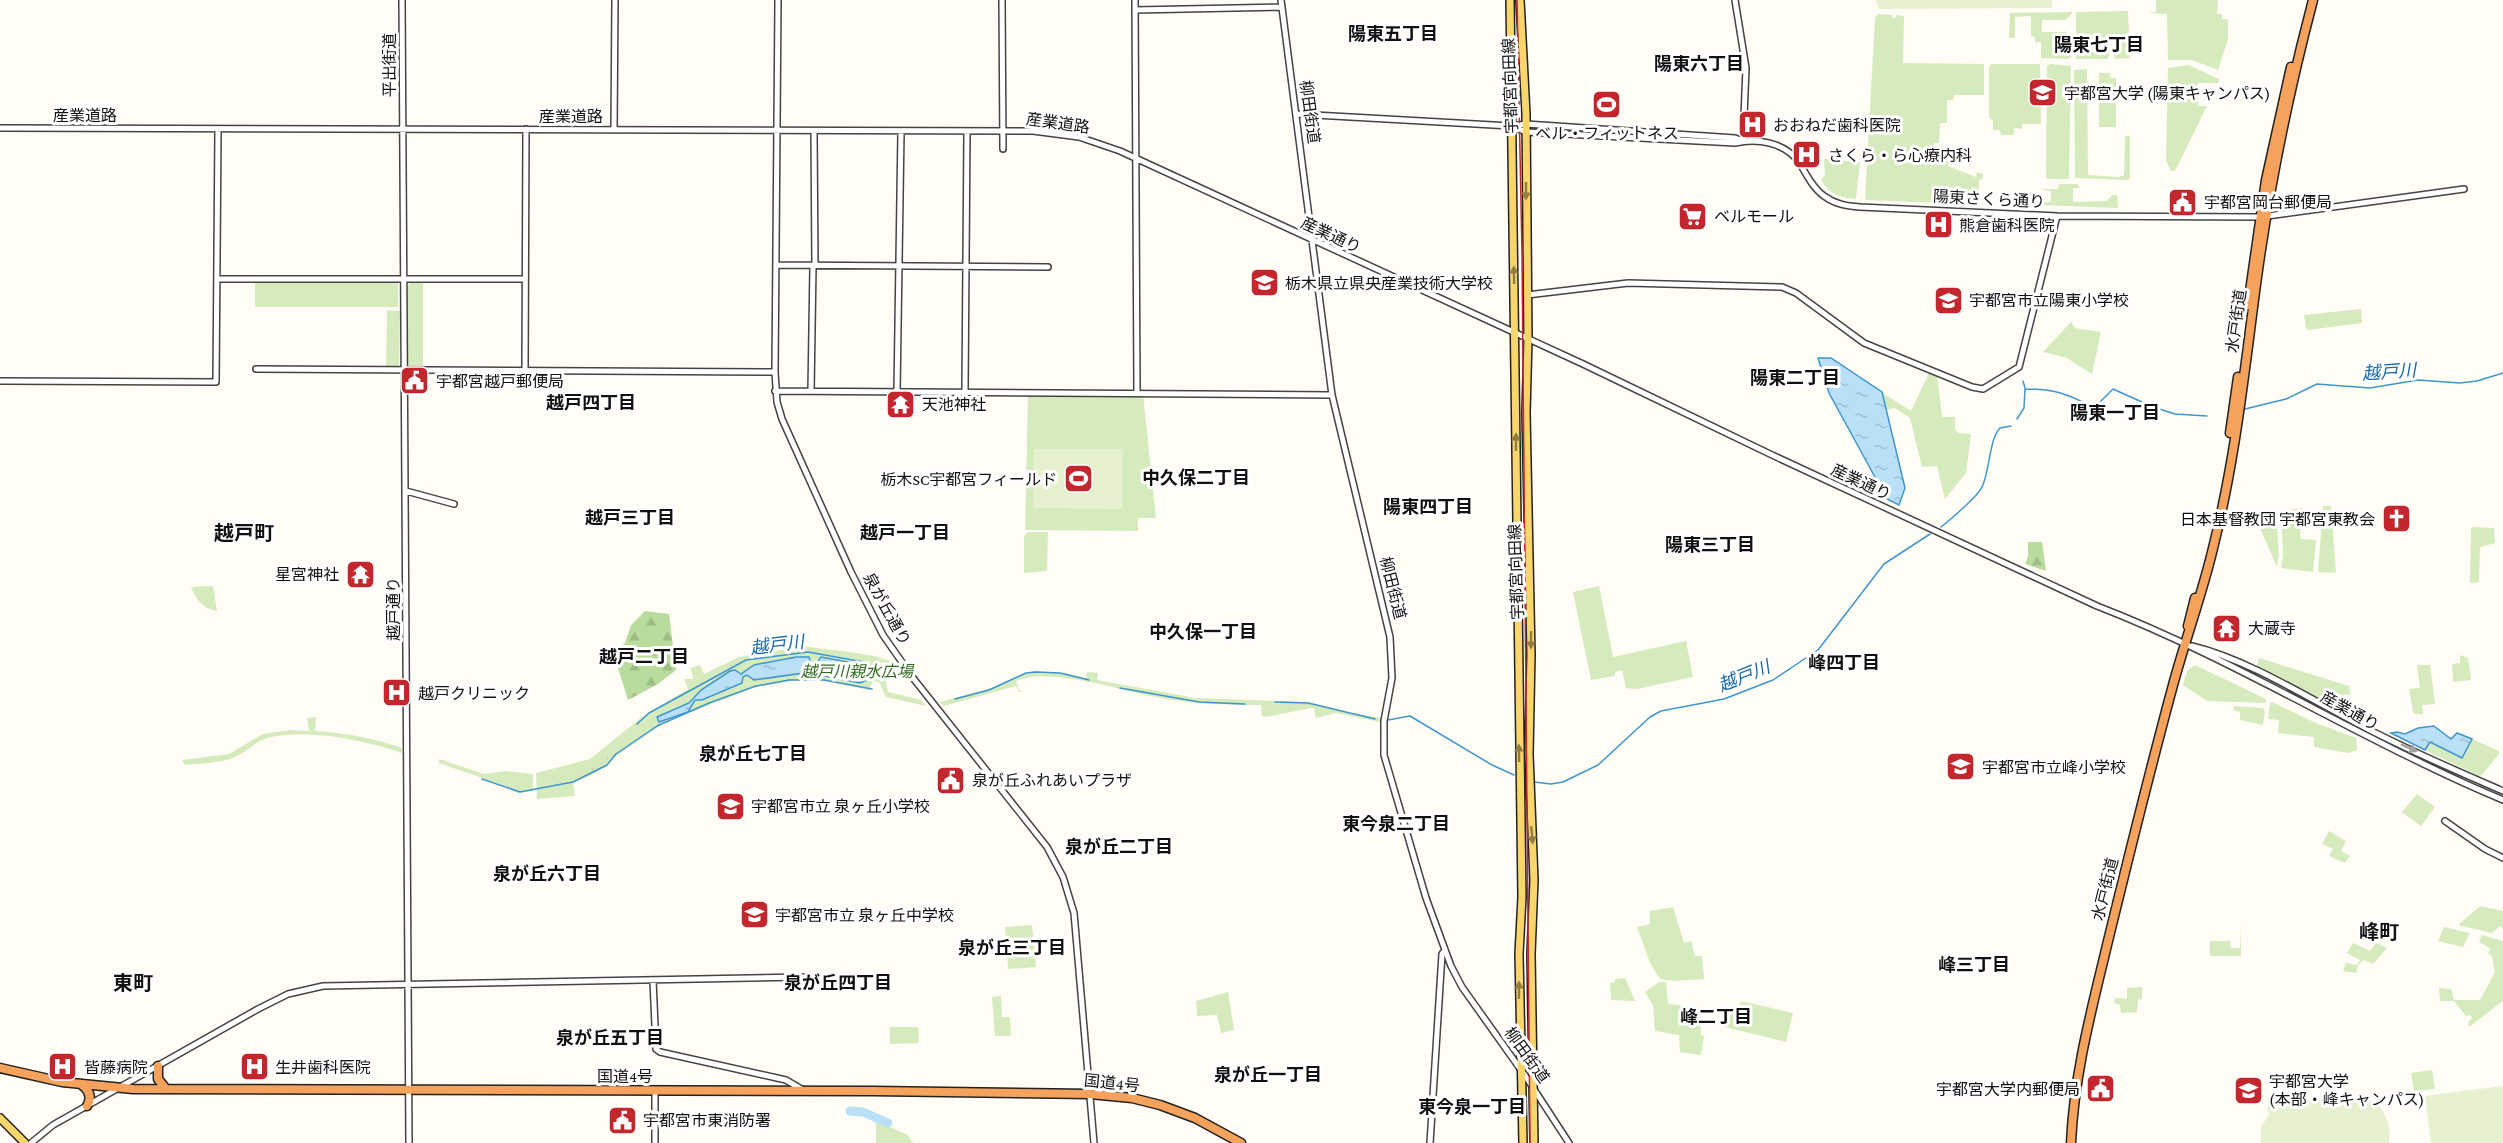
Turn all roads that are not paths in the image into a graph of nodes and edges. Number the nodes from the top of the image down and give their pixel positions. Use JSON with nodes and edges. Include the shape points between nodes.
{"nodes":[{"id":1,"x":402,"y":0,"type":"edge"},
{"id":2,"x":615,"y":0,"type":"edge"},
{"id":3,"x":778,"y":0,"type":"edge"},
{"id":4,"x":1002,"y":0,"type":"edge"},
{"id":5,"x":1135,"y":0,"type":"edge"},
{"id":6,"x":1510,"y":0,"type":"edge"},
{"id":7,"x":1520,"y":0,"type":"edge"},
{"id":8,"x":1735,"y":0,"type":"edge"},
{"id":9,"x":2307,"y":0,"type":"edge"},
{"id":10,"x":2313,"y":0,"type":"edge"},
{"id":11,"x":1281,"y":3,"type":"edge"},
{"id":12,"x":1136,"y":10,"type":"junction"},
{"id":13,"x":1297,"y":114,"type":"junction"},
{"id":14,"x":1526,"y":124,"type":"junction"},
{"id":15,"x":1512,"y":126,"type":"junction"},
{"id":16,"x":0,"y":128,"type":"edge"},
{"id":17,"x":218,"y":129,"type":"junction"},
{"id":18,"x":403,"y":129,"type":"junction"},
{"id":19,"x":526,"y":129,"type":"junction"},
{"id":20,"x":614,"y":130,"type":"junction"},
{"id":21,"x":777,"y":130,"type":"junction"},
{"id":22,"x":814,"y":131,"type":"junction"},
{"id":23,"x":967,"y":131,"type":"junction"},
{"id":24,"x":1003,"y":131,"type":"junction"},
{"id":25,"x":901,"y":132,"type":"junction"},
{"id":26,"x":1526,"y":132,"type":"junction"},
{"id":27,"x":1743,"y":141,"type":"junction"},
{"id":28,"x":1003,"y":149,"type":"dead end"},
{"id":29,"x":1137,"y":159,"type":"junction"},
{"id":30,"x":2464,"y":189,"type":"dead end"},
{"id":31,"x":2057,"y":216,"type":"junction"},
{"id":32,"x":2263,"y":216,"type":"junction"},
{"id":33,"x":1312,"y":241,"type":"junction"},
{"id":34,"x":776,"y":266,"type":"junction"},
{"id":35,"x":814,"y":266,"type":"junction"},
{"id":36,"x":900,"y":266,"type":"junction"},
{"id":37,"x":966,"y":266,"type":"junction"},
{"id":38,"x":1048,"y":267,"type":"dead end"},
{"id":39,"x":218,"y":279,"type":"junction"},
{"id":40,"x":404,"y":279,"type":"junction"},
{"id":41,"x":525,"y":279,"type":"junction"},
{"id":42,"x":1527,"y":295,"type":"junction"},
{"id":43,"x":1514,"y":333,"type":"junction"},
{"id":44,"x":1528,"y":339,"type":"junction"},
{"id":45,"x":256,"y":369,"type":"dead end"},
{"id":46,"x":525,"y":370,"type":"junction"},
{"id":47,"x":405,"y":371,"type":"junction"},
{"id":48,"x":774,"y":372,"type":"junction"},
{"id":49,"x":0,"y":381,"type":"edge"},
{"id":50,"x":775,"y":391,"type":"junction"},
{"id":51,"x":811,"y":391,"type":"junction"},
{"id":52,"x":897,"y":391,"type":"junction"},
{"id":53,"x":965,"y":391,"type":"junction"},
{"id":54,"x":1137,"y":392,"type":"junction"},
{"id":55,"x":1332,"y":395,"type":"junction"},
{"id":56,"x":406,"y":491,"type":"junction"},
{"id":57,"x":454,"y":504,"type":"dead end"},
{"id":58,"x":2185,"y":644,"type":"junction"},
{"id":59,"x":2503,"y":791,"type":"edge"},
{"id":60,"x":2503,"y":800,"type":"edge"},
{"id":61,"x":2445,"y":821,"type":"dead end"},
{"id":62,"x":2503,"y":858,"type":"edge"},
{"id":63,"x":1445,"y":950,"type":"junction"},
{"id":64,"x":803,"y":977,"type":"dead end"},
{"id":65,"x":653,"y":980,"type":"junction"},
{"id":66,"x":409,"y":983,"type":"junction"},
{"id":67,"x":158,"y":1066,"type":"junction"},
{"id":68,"x":0,"y":1068,"type":"edge"},
{"id":69,"x":1521,"y":1069,"type":"junction"},
{"id":70,"x":82,"y":1085,"type":"junction"},
{"id":71,"x":1533,"y":1087,"type":"junction"},
{"id":72,"x":117,"y":1088,"type":"junction"},
{"id":73,"x":166,"y":1089,"type":"junction"},
{"id":74,"x":410,"y":1089,"type":"junction"},
{"id":75,"x":804,"y":1090,"type":"junction"},
{"id":76,"x":655,"y":1091,"type":"junction"},
{"id":77,"x":1090,"y":1094,"type":"junction"},
{"id":78,"x":87,"y":1106,"type":"junction"},
{"id":79,"x":0,"y":1118,"type":"edge"},
{"id":80,"x":25,"y":1143,"type":"edge"},
{"id":81,"x":31,"y":1143,"type":"edge"},
{"id":82,"x":410,"y":1143,"type":"edge"},
{"id":83,"x":655,"y":1143,"type":"edge"},
{"id":84,"x":1094,"y":1143,"type":"edge"},
{"id":85,"x":1241,"y":1143,"type":"edge"},
{"id":86,"x":1430,"y":1143,"type":"edge"},
{"id":87,"x":1523,"y":1143,"type":"edge"},
{"id":88,"x":1534,"y":1143,"type":"edge"},
{"id":89,"x":1569,"y":1143,"type":"edge"},
{"id":90,"x":2071,"y":1143,"type":"edge"}],
"edges":[{"from":1,"to":18,"type":"street","name":"平出街道"},
{"from":2,"to":20,"type":"street"},
{"from":3,"to":21,"type":"street","name":"泉が丘通り"},
{"from":4,"to":24,"type":"street"},
{"from":5,"to":12,"type":"street"},
{"from":6,"to":15,"type":"main road","name":"宇都宮向田線"},
{"from":7,"to":14,"type":"main road","name":"宇都宮向田線"},
{"from":8,"to":27,"type":"street","via":[[1746,68]]},
{"from":9,"to":32,"type":"highway","name":"水戸街道","via":[[2274,137]]},
{"from":10,"to":32,"type":"highway","name":"水戸街道"},
{"from":11,"to":12,"type":"street"},
{"from":11,"to":13,"type":"street","name":"柳田街道"},
{"from":12,"to":29,"type":"street"},
{"from":13,"to":15,"type":"street"},
{"from":13,"to":33,"type":"street","name":"柳田街道"},
{"from":14,"to":15,"type":"street","name":"陽東さくら通り"},
{"from":14,"to":26,"type":"main road","name":"宇都宮向田線"},
{"from":14,"to":27,"type":"street","name":"陽東さくら通り"},
{"from":15,"to":26,"type":"street","name":"陽東さくら通り"},
{"from":43,"to":15,"type":"main road","name":"宇都宮向田線","one_way":true},
{"from":16,"to":17,"type":"street","name":"産業道路"},
{"from":17,"to":18,"type":"street","name":"産業道路"},
{"from":17,"to":39,"type":"street"},
{"from":18,"to":19,"type":"street","name":"産業道路"},
{"from":18,"to":40,"type":"street","name":"越戸通り"},
{"from":19,"to":20,"type":"street","name":"産業道路"},
{"from":19,"to":41,"type":"street"},
{"from":20,"to":21,"type":"street","name":"産業道路"},
{"from":21,"to":22,"type":"street","name":"産業道路"},
{"from":21,"to":34,"type":"street","name":"泉が丘通り"},
{"from":22,"to":25,"type":"street","name":"産業道路"},
{"from":22,"to":35,"type":"street"},
{"from":23,"to":24,"type":"street","name":"産業道路"},
{"from":23,"to":25,"type":"street","name":"産業道路"},
{"from":23,"to":37,"type":"street"},
{"from":24,"to":28,"type":"street"},
{"from":24,"to":29,"type":"street","name":"産業道路","via":[[1079,137]]},
{"from":25,"to":36,"type":"street"},
{"from":26,"to":27,"type":"street","name":"陽東さくら通り"},
{"from":26,"to":42,"type":"main road","name":"宇都宮向田線","one_way":true},
{"from":27,"to":31,"type":"street","name":"陽東さくら通り","via":[[1782,147],[1796,159],[1822,195],[1844,206]]},
{"from":29,"to":33,"type":"street","name":"産業通り"},
{"from":29,"to":54,"type":"street"},
{"from":30,"to":32,"type":"street","name":"陽東さくら通り"},
{"from":31,"to":32,"type":"street","name":"陽東さくら通り"},
{"from":31,"to":42,"type":"street","via":[[2019,368],[1983,389],[1864,343],[1782,287],[1628,283]]},
{"from":32,"to":58,"type":"highway","name":"水戸街道","via":[[2220,493]]},
{"from":32,"to":58,"type":"highway","name":"水戸街道","via":[[2225,495],[2196,616]]},
{"from":33,"to":43,"type":"street","name":"産業通り"},
{"from":33,"to":55,"type":"street","name":"柳田街道"},
{"from":34,"to":35,"type":"street"},
{"from":34,"to":48,"type":"street","name":"泉が丘通り"},
{"from":35,"to":36,"type":"street"},
{"from":35,"to":51,"type":"street"},
{"from":36,"to":37,"type":"street"},
{"from":36,"to":52,"type":"street"},
{"from":37,"to":38,"type":"street"},
{"from":37,"to":53,"type":"street"},
{"from":39,"to":40,"type":"street"},
{"from":39,"to":49,"type":"street","via":[[215,383]]},
{"from":40,"to":41,"type":"street"},
{"from":40,"to":47,"type":"street","name":"越戸通り"},
{"from":41,"to":46,"type":"street"},
{"from":42,"to":44,"type":"main road","name":"宇都宮向田線"},
{"from":43,"to":44,"type":"street"},
{"from":69,"to":43,"type":"main road","name":"宇都宮向田線","one_way":true},
{"from":44,"to":58,"type":"street","name":"産業通り"},
{"from":44,"to":71,"type":"main road","name":"宇都宮向田線","one_way":true},
{"from":45,"to":47,"type":"street"},
{"from":46,"to":47,"type":"street"},
{"from":46,"to":48,"type":"street"},
{"from":47,"to":56,"type":"street","name":"越戸通り"},
{"from":48,"to":50,"type":"street","name":"泉が丘通り"},
{"from":50,"to":51,"type":"street"},
{"from":50,"to":77,"type":"street","name":"泉が丘通り","via":[[782,419],[883,635],[1047,847],[1064,877],[1075,922]]},
{"from":51,"to":52,"type":"street"},
{"from":52,"to":53,"type":"street"},
{"from":53,"to":54,"type":"street"},
{"from":54,"to":55,"type":"street"},
{"from":55,"to":63,"type":"street","name":"柳田街道","via":[[1390,637],[1392,678],[1383,733],[1386,763]]},
{"from":56,"to":57,"type":"street"},
{"from":56,"to":66,"type":"street","name":"越戸通り"},
{"from":58,"to":59,"type":"street","name":"産業通り","one_way":true,"via":[[2210,650],[2288,686],[2365,728]]},
{"from":58,"to":60,"type":"street","name":"産業通り","via":[[2357,732]]},
{"from":58,"to":90,"type":"highway","name":"水戸街道","via":[[2143,795],[2082,1051],[2074,1090]]},
{"from":61,"to":62,"type":"street"},
{"from":63,"to":69,"type":"street","name":"柳田街道","via":[[1462,987]]},
{"from":63,"to":86,"type":"street"},
{"from":64,"to":65,"type":"street"},
{"from":65,"to":66,"type":"street"},
{"from":65,"to":75,"type":"street","via":[[656,1049],[660,1052],[786,1080]]},
{"from":66,"to":67,"type":"street","via":[[323,986],[288,994]]},
{"from":66,"to":74,"type":"street","name":"越戸通り"},
{"from":67,"to":72,"type":"street"},
{"from":67,"to":73,"type":"highway","via":[[158,1079]]},
{"from":68,"to":70,"type":"highway","name":"国道4号"},
{"from":69,"to":71,"type":"street","name":"柳田街道"},
{"from":69,"to":87,"type":"main road","name":"宇都宮向田線"},
{"from":70,"to":72,"type":"highway","name":"国道4号"},
{"from":70,"to":78,"type":"highway","via":[[89,1092]]},
{"from":71,"to":88,"type":"main road","name":"宇都宮向田線"},
{"from":71,"to":89,"type":"street","name":"柳田街道"},
{"from":72,"to":73,"type":"highway","name":"国道4号"},
{"from":72,"to":78,"type":"street"},
{"from":73,"to":74,"type":"highway","name":"国道4号"},
{"from":74,"to":76,"type":"highway","name":"国道4号"},
{"from":74,"to":82,"type":"street","name":"越戸通り"},
{"from":75,"to":76,"type":"highway","name":"国道4号"},
{"from":75,"to":77,"type":"highway","name":"国道4号"},
{"from":76,"to":83,"type":"street"},
{"from":77,"to":84,"type":"street","name":"泉が丘通り"},
{"from":77,"to":85,"type":"highway","name":"国道4号","via":[[1160,1105],[1195,1118]]},
{"from":78,"to":81,"type":"street"},
{"from":79,"to":80,"type":"main road"}]}
